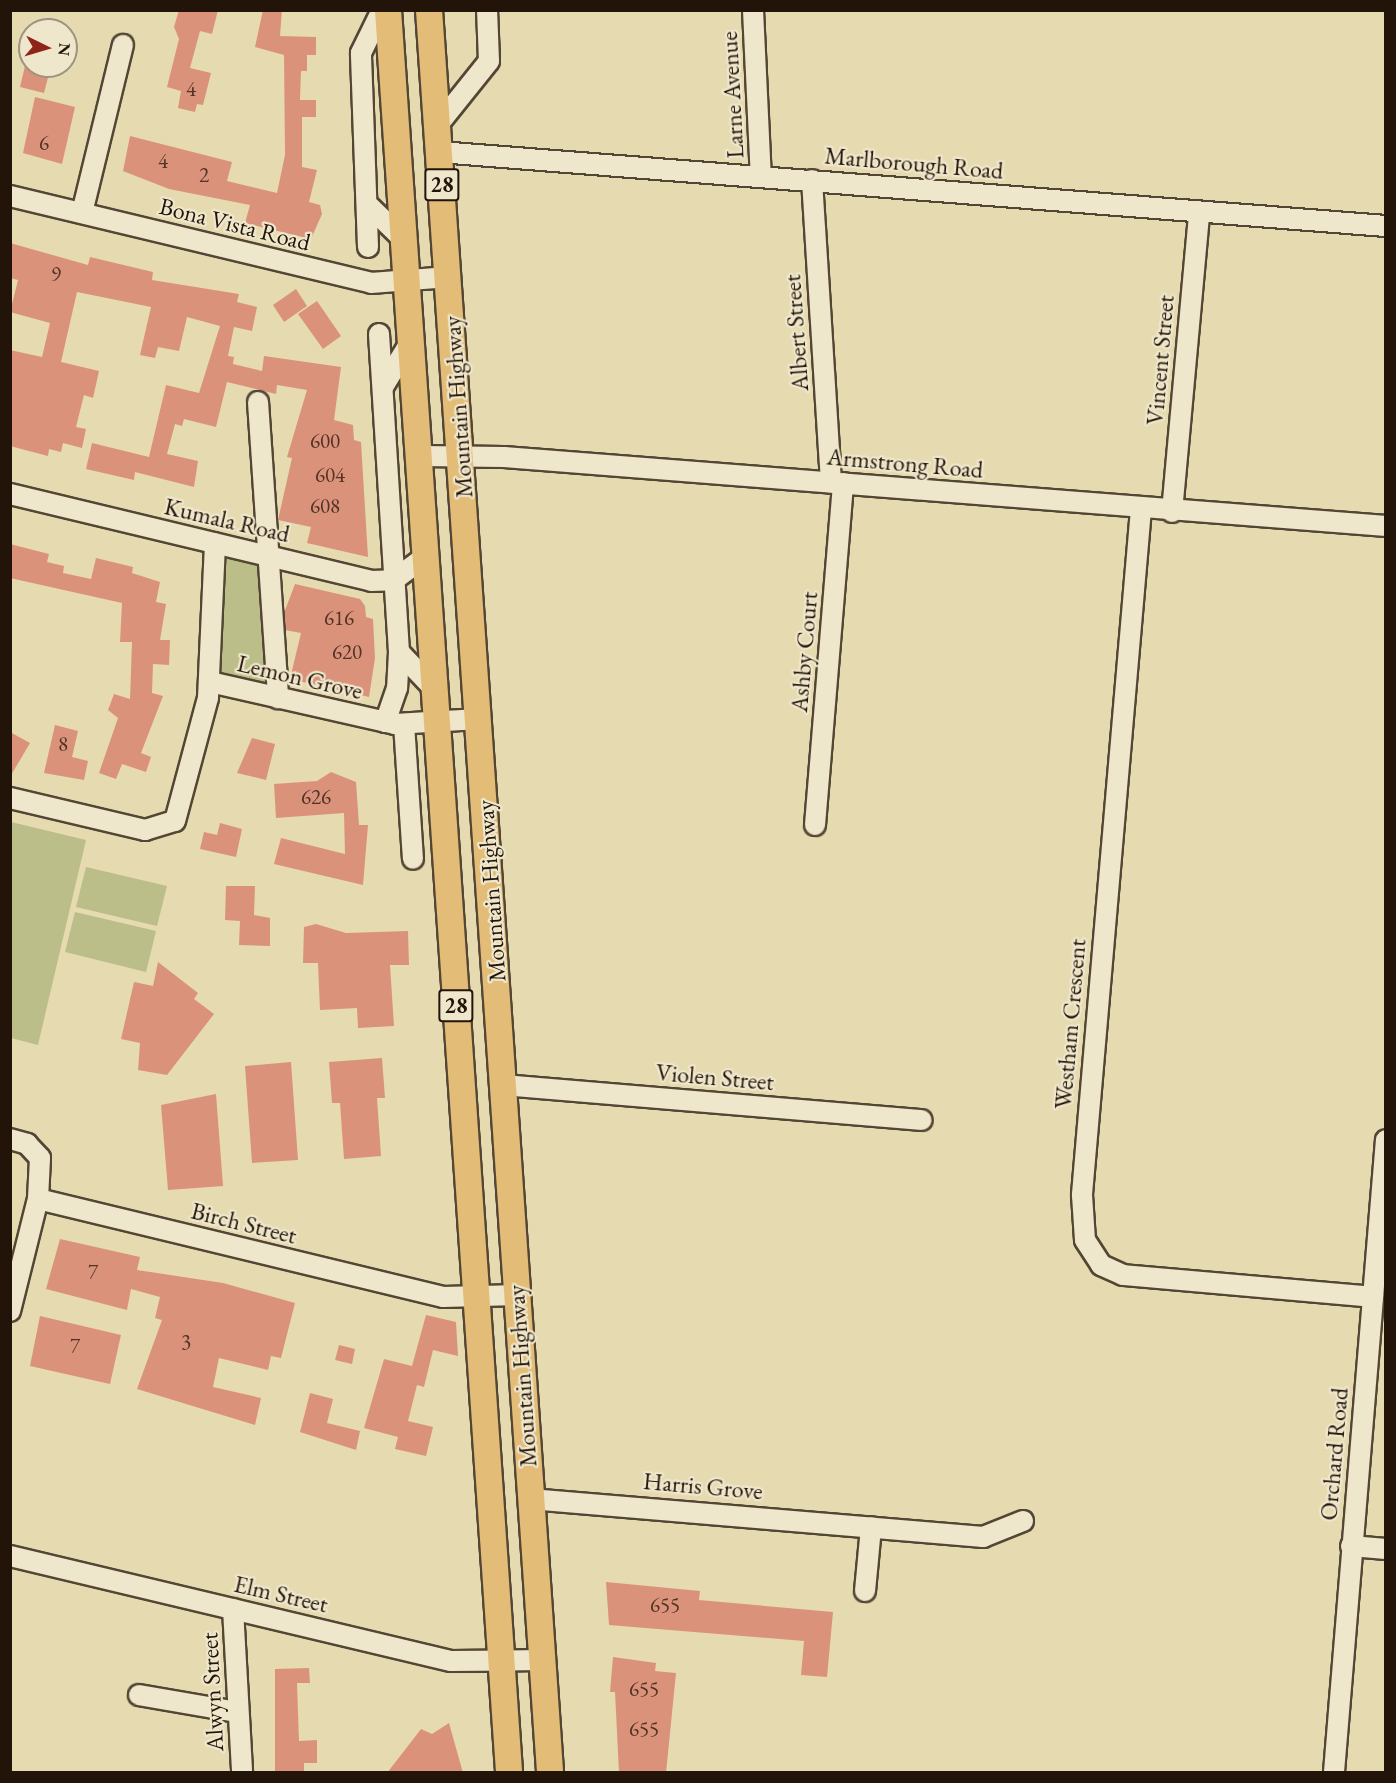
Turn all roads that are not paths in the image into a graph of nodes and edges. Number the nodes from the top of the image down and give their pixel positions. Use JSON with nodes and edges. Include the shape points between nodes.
{"nodes":[{"id":1,"x":382,"y":10,"type":"edge"},
{"id":2,"x":388,"y":10,"type":"edge"},
{"id":3,"x":429,"y":10,"type":"edge"},
{"id":4,"x":486,"y":10,"type":"edge"},
{"id":5,"x":753,"y":10,"type":"edge"},
{"id":6,"x":123,"y":45,"type":"dead end"},
{"id":7,"x":437,"y":126,"type":"junction"},
{"id":8,"x":439,"y":152,"type":"junction"},
{"id":9,"x":761,"y":177,"type":"junction"},
{"id":10,"x":812,"y":180,"type":"junction"},
{"id":11,"x":10,"y":196,"type":"edge"},
{"id":12,"x":370,"y":207,"type":"junction"},
{"id":13,"x":82,"y":213,"type":"junction"},
{"id":14,"x":1199,"y":213,"type":"junction"},
{"id":15,"x":1386,"y":226,"type":"edge"},
{"id":16,"x":404,"y":240,"type":"junction"},
{"id":17,"x":368,"y":247,"type":"dead end"},
{"id":18,"x":448,"y":277,"type":"junction"},
{"id":19,"x":407,"y":282,"type":"junction"},
{"id":20,"x":379,"y":334,"type":"dead end"},
{"id":21,"x":411,"y":341,"type":"junction"},
{"id":22,"x":382,"y":387,"type":"junction"},
{"id":23,"x":258,"y":402,"type":"dead end"},
{"id":24,"x":462,"y":454,"type":"junction"},
{"id":25,"x":420,"y":456,"type":"junction"},
{"id":26,"x":837,"y":482,"type":"junction"},
{"id":27,"x":10,"y":494,"type":"edge"},
{"id":28,"x":1140,"y":509,"type":"junction"},
{"id":29,"x":1172,"y":512,"type":"junction"},
{"id":30,"x":1386,"y":526,"type":"edge"},
{"id":31,"x":215,"y":543,"type":"junction"},
{"id":32,"x":268,"y":556,"type":"junction"},
{"id":33,"x":426,"y":556,"type":"junction"},
{"id":34,"x":394,"y":580,"type":"junction"},
{"id":35,"x":399,"y":652,"type":"junction"},
{"id":36,"x":210,"y":682,"type":"junction"},
{"id":37,"x":435,"y":690,"type":"junction"},
{"id":38,"x":278,"y":698,"type":"junction"},
{"id":39,"x":478,"y":719,"type":"junction"},
{"id":40,"x":389,"y":722,"type":"junction"},
{"id":41,"x":438,"y":723,"type":"junction"},
{"id":42,"x":10,"y":798,"type":"edge"},
{"id":43,"x":815,"y":825,"type":"dead end"},
{"id":44,"x":413,"y":860,"type":"dead end"},
{"id":45,"x":504,"y":1085,"type":"junction"},
{"id":46,"x":922,"y":1120,"type":"dead end"},
{"id":47,"x":10,"y":1139,"type":"edge"},
{"id":48,"x":1386,"y":1140,"type":"edge"},
{"id":49,"x":38,"y":1199,"type":"junction"},
{"id":50,"x":1380,"y":1267,"type":"edge"},
{"id":51,"x":517,"y":1295,"type":"junction"},
{"id":52,"x":1372,"y":1297,"type":"junction"},
{"id":53,"x":476,"y":1298,"type":"junction"},
{"id":54,"x":10,"y":1311,"type":"edge"},
{"id":55,"x":530,"y":1499,"type":"junction"},
{"id":56,"x":1023,"y":1521,"type":"dead end"},
{"id":57,"x":871,"y":1527,"type":"junction"},
{"id":58,"x":1351,"y":1546,"type":"junction"},
{"id":59,"x":1386,"y":1549,"type":"edge"},
{"id":60,"x":10,"y":1556,"type":"edge"},
{"id":61,"x":865,"y":1591,"type":"dead end"},
{"id":62,"x":233,"y":1610,"type":"junction"},
{"id":63,"x":542,"y":1660,"type":"junction"},
{"id":64,"x":501,"y":1662,"type":"junction"},
{"id":65,"x":139,"y":1695,"type":"dead end"},
{"id":66,"x":237,"y":1712,"type":"junction"},
{"id":67,"x":242,"y":1773,"type":"edge"},
{"id":68,"x":509,"y":1773,"type":"edge"},
{"id":69,"x":550,"y":1773,"type":"edge"},
{"id":70,"x":1334,"y":1773,"type":"edge"}],
"edges":[{"from":1,"to":12,"type":"street","via":[[361,53]]},
{"from":2,"to":16,"type":"main road","name":"Mountain Highway","number":"28"},
{"from":3,"to":7,"type":"main road","name":"Mountain Highway","number":"28"},
{"from":4,"to":7,"type":"street","via":[[489,61]]},
{"from":5,"to":9,"type":"street","name":"Larne Avenue"},
{"from":6,"to":13,"type":"street"},
{"from":7,"to":8,"type":"main road","name":"Mountain Highway","number":"28"},
{"from":8,"to":9,"type":"street","name":"Marlborough Road"},
{"from":8,"to":18,"type":"main road","name":"Mountain Highway","number":"28"},
{"from":9,"to":10,"type":"street","name":"Marlborough Road"},
{"from":10,"to":14,"type":"street","name":"Marlborough Road"},
{"from":10,"to":26,"type":"street","name":"Albert Street"},
{"from":11,"to":13,"type":"street","name":"Bona Vista Road"},
{"from":12,"to":16,"type":"street"},
{"from":12,"to":17,"type":"street"},
{"from":13,"to":19,"type":"street","name":"Bona Vista Road","via":[[358,281]]},
{"from":14,"to":15,"type":"street","name":"Marlborough Road"},
{"from":14,"to":29,"type":"street","name":"Vincent Street"},
{"from":16,"to":19,"type":"main road","name":"Mountain Highway","number":"28"},
{"from":18,"to":19,"type":"street","name":"Bona Vista Road"},
{"from":18,"to":24,"type":"main road","name":"Mountain Highway","number":"28"},
{"from":19,"to":21,"type":"main road","name":"Mountain Highway","number":"28"},
{"from":20,"to":22,"type":"street"},
{"from":21,"to":22,"type":"street"},
{"from":21,"to":25,"type":"main road","name":"Mountain Highway","number":"28"},
{"from":22,"to":34,"type":"street"},
{"from":23,"to":32,"type":"street"},
{"from":24,"to":25,"type":"street","name":"Armstrong Road"},
{"from":24,"to":26,"type":"street","name":"Armstrong Road"},
{"from":24,"to":39,"type":"main road","name":"Mountain Highway","number":"28"},
{"from":25,"to":33,"type":"main road","name":"Mountain Highway","number":"28"},
{"from":26,"to":28,"type":"street","name":"Armstrong Road"},
{"from":26,"to":43,"type":"street","name":"Ashby Court"},
{"from":27,"to":31,"type":"street","name":"Kumala Road"},
{"from":28,"to":29,"type":"street","name":"Armstrong Road"},
{"from":28,"to":52,"type":"street","name":"Westham Crescent","via":[[1082,1195],[1085,1240],[1101,1265],[1123,1275]]},
{"from":29,"to":30,"type":"street","name":"Armstrong Road"},
{"from":31,"to":32,"type":"street","name":"Kumala Road"},
{"from":31,"to":36,"type":"street","name":"Lemon Grove"},
{"from":32,"to":34,"type":"street","name":"Kumala Road","via":[[370,580]]},
{"from":32,"to":38,"type":"street"},
{"from":33,"to":34,"type":"street"},
{"from":33,"to":37,"type":"main road","name":"Mountain Highway","number":"28"},
{"from":34,"to":35,"type":"street"},
{"from":35,"to":37,"type":"street"},
{"from":35,"to":40,"type":"street","via":[[397,688]]},
{"from":36,"to":38,"type":"street","name":"Lemon Grove"},
{"from":36,"to":42,"type":"street","name":"Lemon Grove","via":[[180,814],[165,829],[145,830]]},
{"from":37,"to":41,"type":"main road","name":"Mountain Highway","number":"28"},
{"from":38,"to":40,"type":"street","name":"Lemon Grove"},
{"from":39,"to":41,"type":"street","name":"Lemon Grove"},
{"from":39,"to":45,"type":"main road","name":"Mountain Highway","number":"28"},
{"from":40,"to":41,"type":"street","name":"Lemon Grove"},
{"from":40,"to":44,"type":"street"},
{"from":41,"to":53,"type":"main road","name":"Mountain Highway","number":"28"},
{"from":45,"to":46,"type":"street","name":"Violen Street"},
{"from":45,"to":51,"type":"main road","name":"Mountain Highway","number":"28"},
{"from":47,"to":49,"type":"street","via":[[27,1144],[40,1158]]},
{"from":48,"to":50,"type":"street","name":"Orchard Road"},
{"from":49,"to":53,"type":"street","name":"Birch Street","via":[[443,1297]]},
{"from":49,"to":54,"type":"street"},
{"from":50,"to":52,"type":"street","name":"Orchard Road"},
{"from":51,"to":53,"type":"street","name":"Birch Street"},
{"from":51,"to":55,"type":"main road","name":"Mountain Highway","number":"28"},
{"from":52,"to":58,"type":"street","name":"Orchard Road"},
{"from":53,"to":64,"type":"main road","name":"Mountain Highway","number":"28"},
{"from":55,"to":57,"type":"street","name":"Harris Grove"},
{"from":55,"to":63,"type":"main road","name":"Mountain Highway","number":"28"},
{"from":56,"to":57,"type":"street","name":"Harris Grove","via":[[983,1537]]},
{"from":57,"to":61,"type":"street"},
{"from":58,"to":59,"type":"street"},
{"from":58,"to":70,"type":"street","name":"Orchard Road"},
{"from":60,"to":62,"type":"street","name":"Elm Street"},
{"from":62,"to":64,"type":"street","name":"Elm Street","via":[[451,1661]]},
{"from":62,"to":66,"type":"street","name":"Alwyn Street"},
{"from":63,"to":64,"type":"street","name":"Elm Street"},
{"from":63,"to":69,"type":"main road","name":"Mountain Highway","number":"28"},
{"from":64,"to":68,"type":"main road","name":"Mountain Highway","number":"28"},
{"from":65,"to":66,"type":"street"},
{"from":66,"to":67,"type":"street","name":"Alwyn Street"}]}
